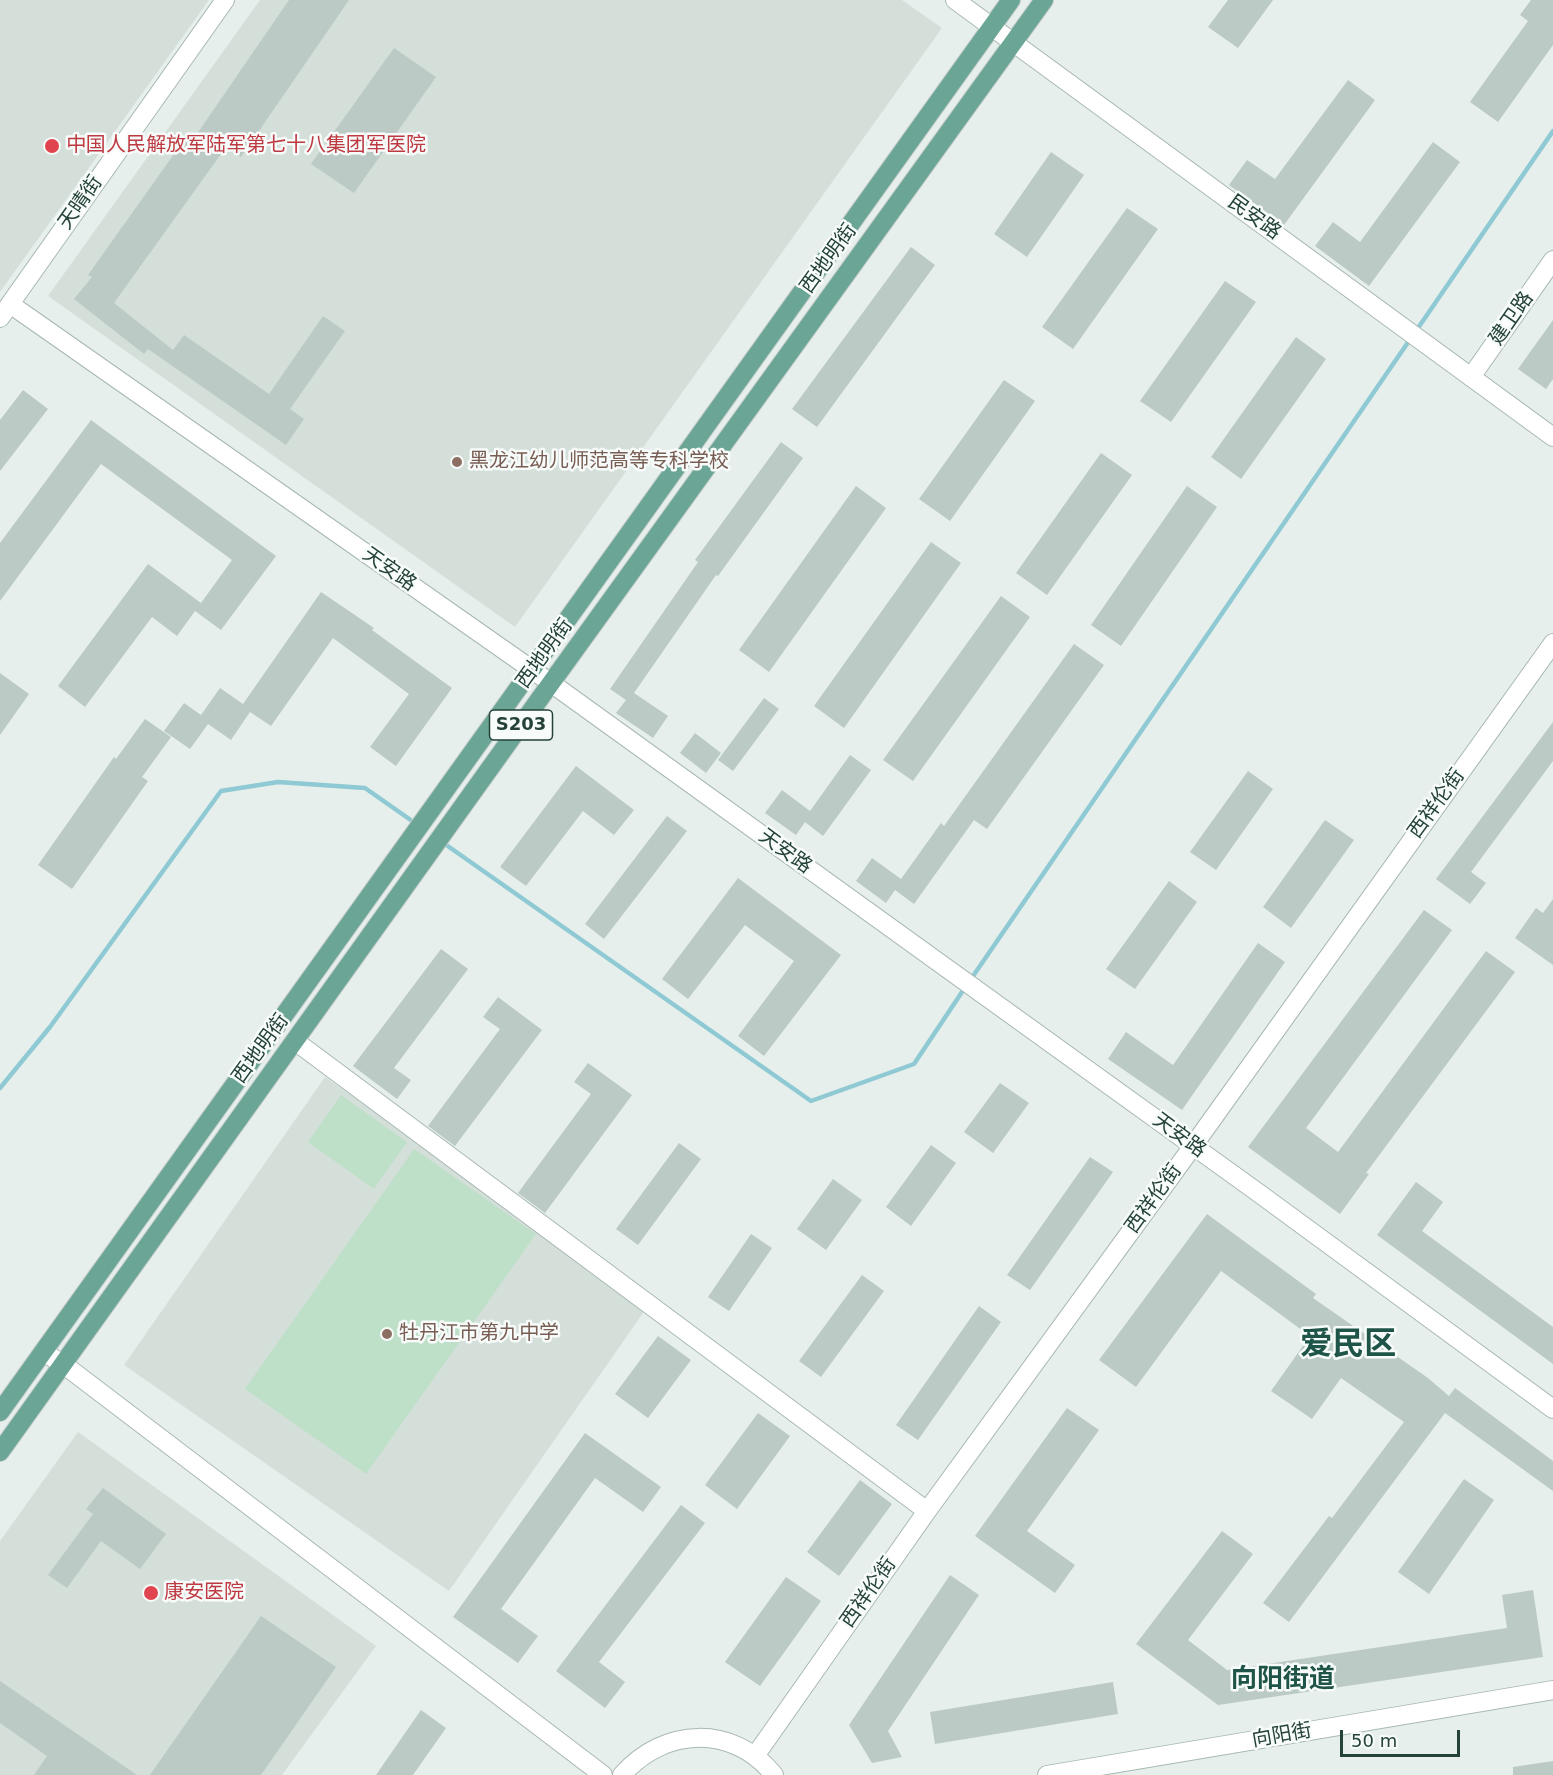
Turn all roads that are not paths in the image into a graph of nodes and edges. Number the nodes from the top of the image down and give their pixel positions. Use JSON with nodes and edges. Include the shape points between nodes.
{"nodes":[{"id":1,"x":225,"y":0,"type":"edge"},
{"id":2,"x":955,"y":0,"type":"edge"},
{"id":3,"x":1011,"y":0,"type":"edge"},
{"id":4,"x":1044,"y":0,"type":"edge"},
{"id":5,"x":992,"y":27,"type":"junction"},
{"id":6,"x":1013,"y":42,"type":"junction"},
{"id":7,"x":1553,"y":260,"type":"edge"},
{"id":8,"x":5,"y":311,"type":"edge"},
{"id":9,"x":1471,"y":377,"type":"junction"},
{"id":10,"x":1553,"y":436,"type":"edge"},
{"id":11,"x":1553,"y":643,"type":"edge"},
{"id":12,"x":531,"y":670,"type":"junction"},
{"id":13,"x":551,"y":683,"type":"junction"},
{"id":14,"x":294,"y":1041,"type":"junction"},
{"id":15,"x":1193,"y":1146,"type":"junction"},
{"id":16,"x":43,"y":1352,"type":"junction"},
{"id":17,"x":63,"y":1364,"type":"junction"},
{"id":18,"x":1553,"y":1409,"type":"edge"},
{"id":19,"x":0,"y":1412,"type":"edge"},
{"id":20,"x":0,"y":1452,"type":"edge"},
{"id":21,"x":927,"y":1511,"type":"junction"},
{"id":22,"x":1553,"y":1690,"type":"edge"},
{"id":23,"x":755,"y":1756,"type":"junction"},
{"id":24,"x":603,"y":1775,"type":"edge"},
{"id":25,"x":622,"y":1775,"type":"edge"},
{"id":26,"x":774,"y":1775,"type":"edge"},
{"id":27,"x":1047,"y":1775,"type":"edge"}],
"edges":[{"from":1,"to":8,"type":"street","name":"天晴街"},
{"from":2,"to":5,"type":"street","name":"民安路"},
{"from":3,"to":5,"type":"main road","name":"西地明街","number":"S203"},
{"from":4,"to":6,"type":"main road","name":"西地明街","number":"S203"},
{"from":5,"to":6,"type":"street","name":"民安路"},
{"from":5,"to":12,"type":"main road","name":"西地明街","number":"S203"},
{"from":6,"to":9,"type":"street","name":"民安路"},
{"from":6,"to":13,"type":"main road","name":"西地明街","number":"S203"},
{"from":7,"to":9,"type":"street","name":"建卫路"},
{"from":8,"to":12,"type":"street","name":"天安路"},
{"from":9,"to":10,"type":"street","name":"民安路"},
{"from":11,"to":15,"type":"street","name":"西祥伦街"},
{"from":12,"to":13,"type":"street","name":"天安路"},
{"from":12,"to":16,"type":"main road","name":"西地明街","number":"S203"},
{"from":13,"to":14,"type":"main road","name":"西地明街","number":"S203"},
{"from":13,"to":15,"type":"street","name":"天安路"},
{"from":14,"to":17,"type":"main road","name":"西地明街","number":"S203"},
{"from":14,"to":21,"type":"street"},
{"from":15,"to":18,"type":"street","name":"天安路"},
{"from":15,"to":21,"type":"street","name":"西祥伦街"},
{"from":16,"to":17,"type":"street"},
{"from":16,"to":19,"type":"main road","name":"西地明街","number":"S203"},
{"from":17,"to":20,"type":"main road","name":"西地明街","number":"S203"},
{"from":17,"to":24,"type":"street"},
{"from":21,"to":23,"type":"street","name":"西祥伦街"},
{"from":22,"to":27,"type":"street","name":"向阳街"},
{"from":23,"to":25,"type":"street","via":[[727,1741],[695,1737],[664,1743],[636,1759]]},
{"from":23,"to":26,"type":"street"}]}
